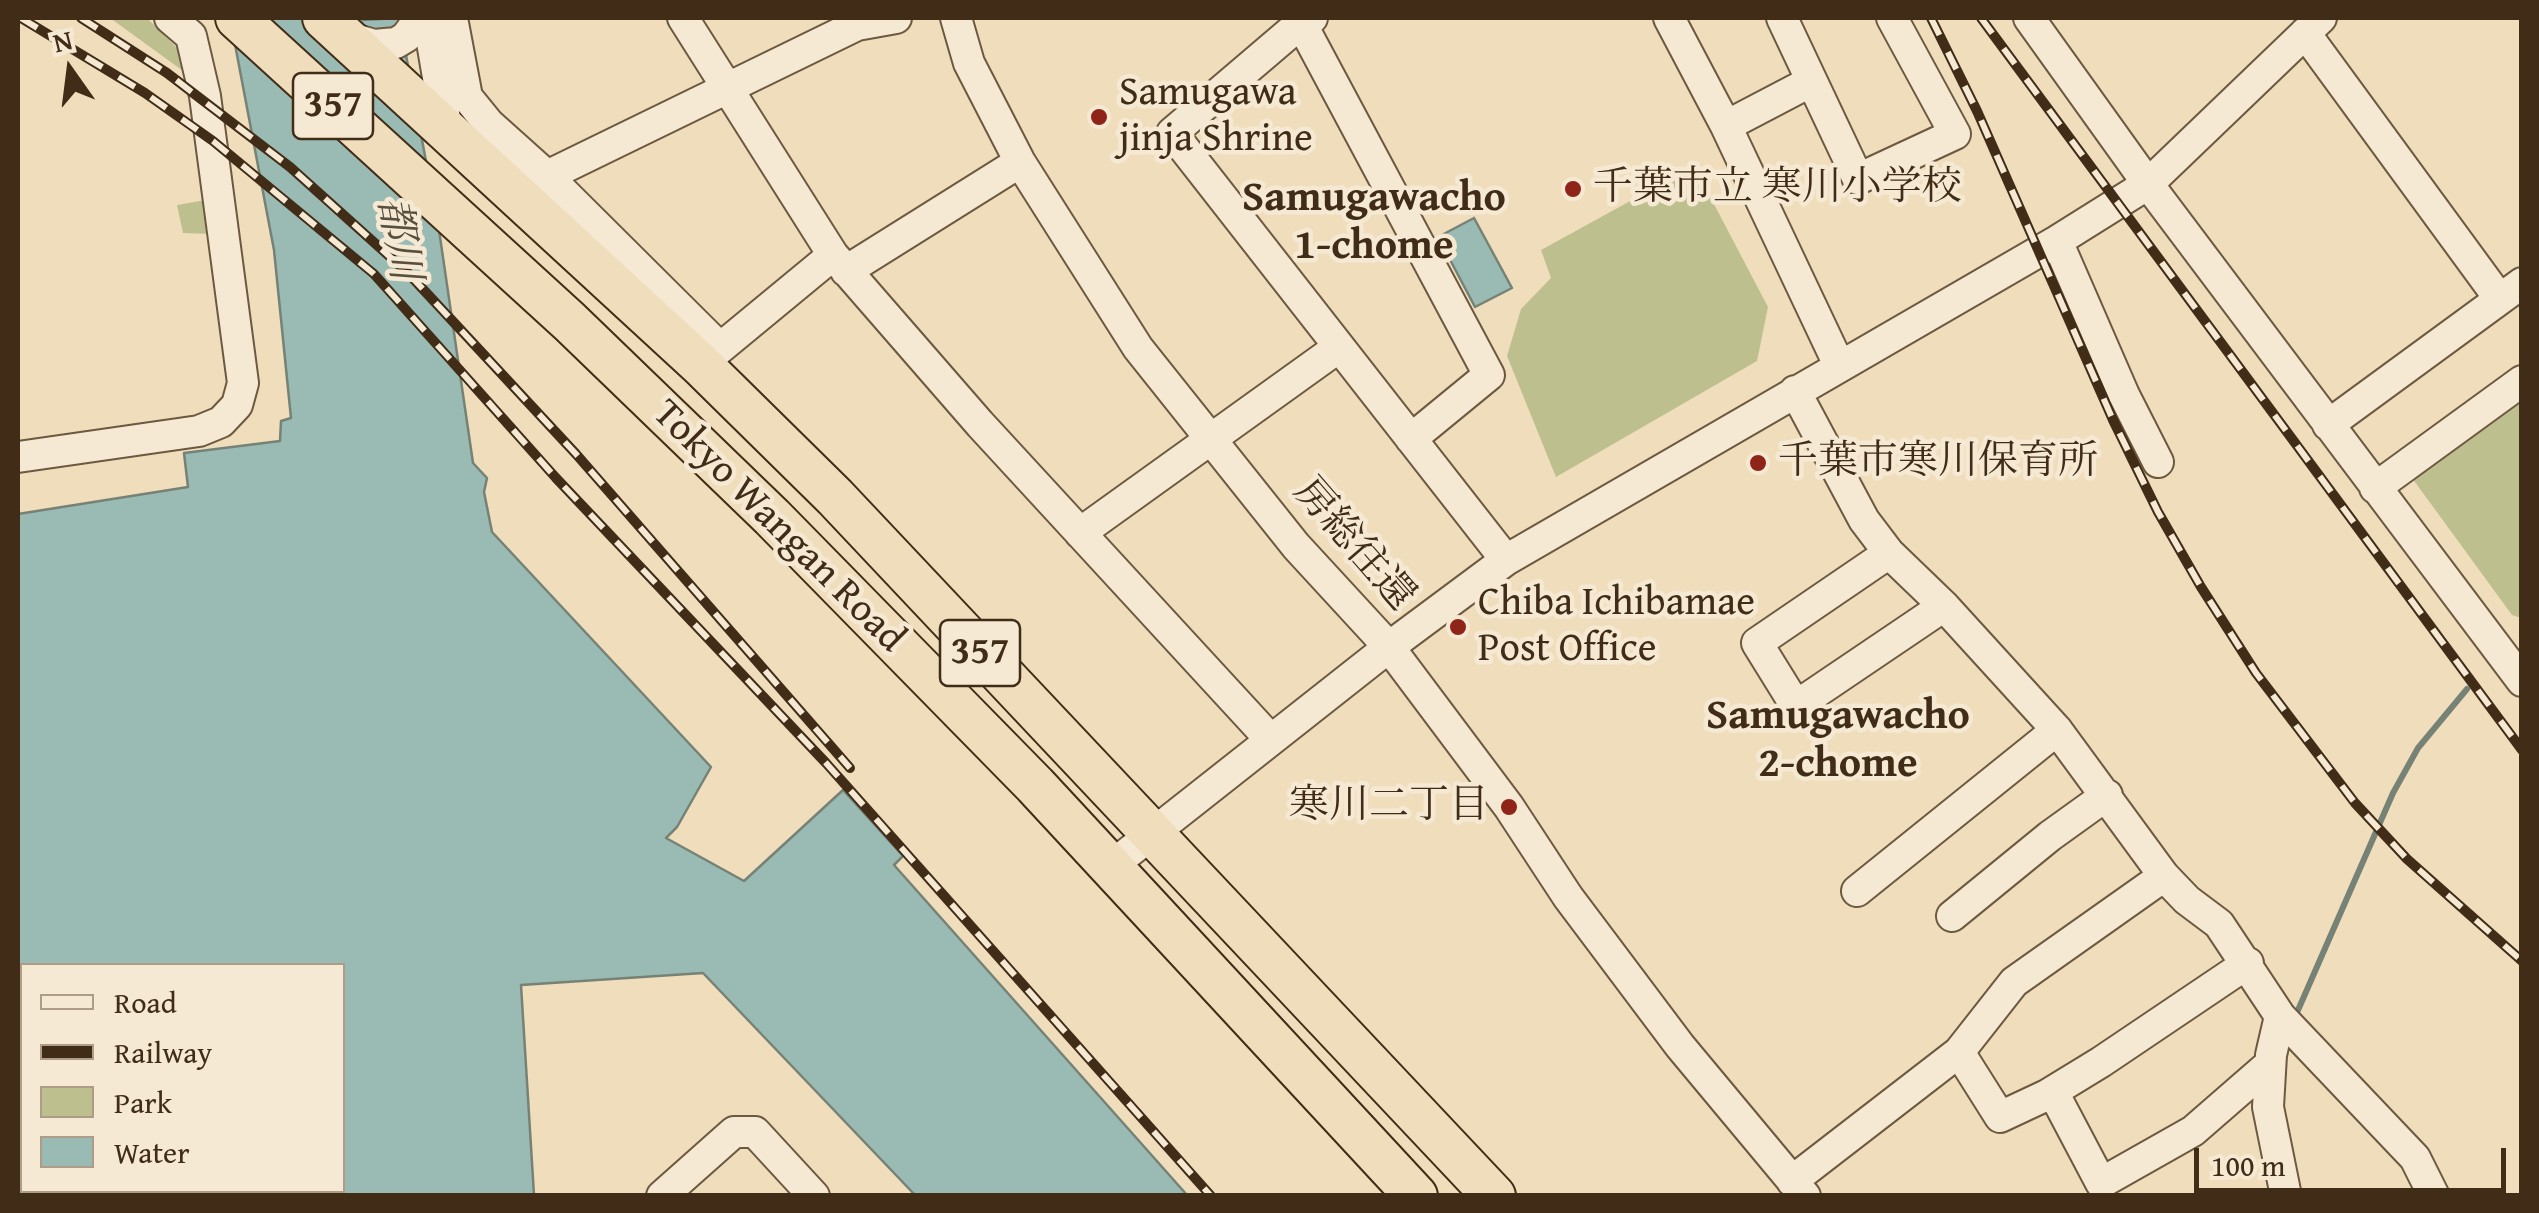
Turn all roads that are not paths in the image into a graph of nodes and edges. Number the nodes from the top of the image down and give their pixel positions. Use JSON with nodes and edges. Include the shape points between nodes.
{"nodes":[{"id":1,"x":236,"y":18,"type":"edge"},
{"id":2,"x":420,"y":18,"type":"edge"},
{"id":3,"x":428,"y":18,"type":"edge"},
{"id":4,"x":452,"y":18,"type":"edge"},
{"id":5,"x":683,"y":18,"type":"edge"},
{"id":6,"x":896,"y":18,"type":"edge"},
{"id":7,"x":956,"y":18,"type":"edge"},
{"id":8,"x":1670,"y":18,"type":"edge"},
{"id":9,"x":1782,"y":18,"type":"edge"},
{"id":10,"x":1892,"y":18,"type":"edge"},
{"id":11,"x":1306,"y":20,"type":"edge"},
{"id":12,"x":856,"y":21,"type":"edge"},
{"id":13,"x":2046,"y":23,"type":"edge"},
{"id":14,"x":2313,"y":25,"type":"edge"},
{"id":15,"x":180,"y":26,"type":"edge"},
{"id":16,"x":335,"y":28,"type":"edge"},
{"id":17,"x":1810,"y":82,"type":"junction"},
{"id":18,"x":727,"y":88,"type":"junction"},
{"id":19,"x":432,"y":118,"type":"junction"},
{"id":20,"x":1726,"y":126,"type":"junction"},
{"id":21,"x":1020,"y":162,"type":"junction"},
{"id":22,"x":547,"y":176,"type":"junction"},
{"id":23,"x":2148,"y":184,"type":"junction"},
{"id":24,"x":2057,"y":241,"type":"junction"},
{"id":25,"x":839,"y":263,"type":"junction"},
{"id":26,"x":2510,"y":290,"type":"edge"},
{"id":27,"x":1338,"y":347,"type":"junction"},
{"id":28,"x":711,"y":356,"type":"junction"},
{"id":29,"x":1839,"y":364,"type":"junction"},
{"id":30,"x":2522,"y":381,"type":"edge"},
{"id":31,"x":1794,"y":391,"type":"junction"},
{"id":32,"x":2328,"y":425,"type":"junction"},
{"id":33,"x":1210,"y":438,"type":"junction"},
{"id":34,"x":1411,"y":440,"type":"junction"},
{"id":35,"x":18,"y":457,"type":"edge"},
{"id":36,"x":2158,"y":462,"type":"dead end"},
{"id":37,"x":2376,"y":488,"type":"junction"},
{"id":38,"x":1080,"y":533,"type":"junction"},
{"id":39,"x":1889,"y":553,"type":"junction"},
{"id":40,"x":1506,"y":560,"type":"junction"},
{"id":41,"x":1944,"y":606,"type":"junction"},
{"id":42,"x":2508,"y":638,"type":"edge"},
{"id":43,"x":1389,"y":647,"type":"junction"},
{"id":44,"x":2519,"y":674,"type":"edge"},
{"id":45,"x":2057,"y":730,"type":"junction"},
{"id":46,"x":1271,"y":740,"type":"junction"},
{"id":47,"x":1035,"y":786,"type":"junction"},
{"id":48,"x":2107,"y":795,"type":"junction"},
{"id":49,"x":1151,"y":834,"type":"junction"},
{"id":50,"x":1110,"y":867,"type":"junction"},
{"id":51,"x":2164,"y":876,"type":"junction"},
{"id":52,"x":1858,"y":891,"type":"dead end"},
{"id":53,"x":1952,"y":916,"type":"dead end"},
{"id":54,"x":2248,"y":963,"type":"junction"},
{"id":55,"x":2287,"y":1024,"type":"junction"},
{"id":56,"x":1959,"y":1052,"type":"junction"},
{"id":57,"x":2270,"y":1064,"type":"junction"},
{"id":58,"x":2053,"y":1092,"type":"junction"},
{"id":59,"x":1799,"y":1188,"type":"edge"},
{"id":60,"x":662,"y":1196,"type":"edge"},
{"id":61,"x":814,"y":1196,"type":"edge"},
{"id":62,"x":1416,"y":1196,"type":"edge"},
{"id":63,"x":1494,"y":1196,"type":"edge"},
{"id":64,"x":2286,"y":1196,"type":"edge"},
{"id":65,"x":2434,"y":1196,"type":"edge"}],
"edges":[{"from":1,"to":47,"type":"highway","name":"Tokyo Wangan Road","number":"357","via":[[570,322]]},
{"from":2,"to":16,"type":"street","via":[[396,43],[374,45]]},
{"from":3,"to":19,"type":"street"},
{"from":4,"to":22,"type":"street","via":[[467,97]]},
{"from":5,"to":18,"type":"street"},
{"from":6,"to":12,"type":"street"},
{"from":7,"to":21,"type":"street","name":"房総往還","via":[[969,63]]},
{"from":8,"to":20,"type":"street"},
{"from":9,"to":17,"type":"street"},
{"from":10,"to":17,"type":"street","via":[[1955,134],[1858,179]]},
{"from":11,"to":27,"type":"street","via":[[1172,132]]},
{"from":11,"to":34,"type":"street","via":[[1490,375]]},
{"from":12,"to":18,"type":"street"},
{"from":13,"to":23,"type":"street"},
{"from":14,"to":23,"type":"street"},
{"from":14,"to":26,"type":"street"},
{"from":15,"to":35,"type":"street","via":[[205,96],[243,382],[238,405],[198,431]]},
{"from":16,"to":19,"type":"highway","name":"Tokyo Wangan Road","number":"357"},
{"from":17,"to":20,"type":"street"},
{"from":18,"to":22,"type":"street"},
{"from":18,"to":25,"type":"street"},
{"from":19,"to":28,"type":"highway","name":"Tokyo Wangan Road","number":"357"},
{"from":19,"to":47,"type":"highway","via":[[468,193],[587,300],[925,643]]},
{"from":20,"to":29,"type":"street"},
{"from":21,"to":25,"type":"street"},
{"from":21,"to":33,"type":"street","name":"房総往還","via":[[1138,348]]},
{"from":22,"to":28,"type":"street"},
{"from":23,"to":24,"type":"street"},
{"from":23,"to":32,"type":"street"},
{"from":24,"to":29,"type":"street"},
{"from":24,"to":36,"type":"street"},
{"from":25,"to":28,"type":"street"},
{"from":25,"to":38,"type":"street"},
{"from":26,"to":32,"type":"street"},
{"from":27,"to":33,"type":"street"},
{"from":27,"to":34,"type":"street"},
{"from":28,"to":49,"type":"highway","name":"Tokyo Wangan Road","number":"357"},
{"from":29,"to":31,"type":"street"},
{"from":30,"to":37,"type":"street"},
{"from":31,"to":39,"type":"street"},
{"from":31,"to":40,"type":"street"},
{"from":32,"to":37,"type":"street"},
{"from":33,"to":38,"type":"street"},
{"from":33,"to":43,"type":"street","name":"房総往還"},
{"from":34,"to":40,"type":"street"},
{"from":37,"to":42,"type":"street"},
{"from":38,"to":46,"type":"street"},
{"from":39,"to":41,"type":"street"},
{"from":39,"to":41,"type":"street","via":[[1757,643],[1796,706]]},
{"from":40,"to":43,"type":"street"},
{"from":41,"to":45,"type":"street"},
{"from":42,"to":44,"type":"street"},
{"from":43,"to":46,"type":"street"},
{"from":43,"to":59,"type":"street","name":"房総往還","via":[[1642,996]]},
{"from":45,"to":48,"type":"street"},
{"from":45,"to":52,"type":"street"},
{"from":46,"to":49,"type":"street"},
{"from":47,"to":50,"type":"highway","name":"Tokyo Wangan Road","number":"357"},
{"from":48,"to":51,"type":"street"},
{"from":48,"to":53,"type":"street"},
{"from":49,"to":50,"type":"street"},
{"from":49,"to":63,"type":"highway","name":"Tokyo Wangan Road","number":"357"},
{"from":50,"to":62,"type":"highway","name":"Tokyo Wangan Road","number":"357"},
{"from":51,"to":54,"type":"street","via":[[2219,924]]},
{"from":51,"to":56,"type":"street","via":[[2014,982]]},
{"from":54,"to":55,"type":"street"},
{"from":54,"to":58,"type":"street"},
{"from":55,"to":57,"type":"street"},
{"from":55,"to":65,"type":"street","via":[[2415,1158]]},
{"from":56,"to":58,"type":"street","via":[[2000,1117]]},
{"from":56,"to":59,"type":"street"},
{"from":57,"to":58,"type":"street","via":[[2193,1130],[2101,1183]]},
{"from":57,"to":64,"type":"street","via":[[2268,1107]]},
{"from":60,"to":61,"type":"street","via":[[734,1132],[755,1132]]}]}
